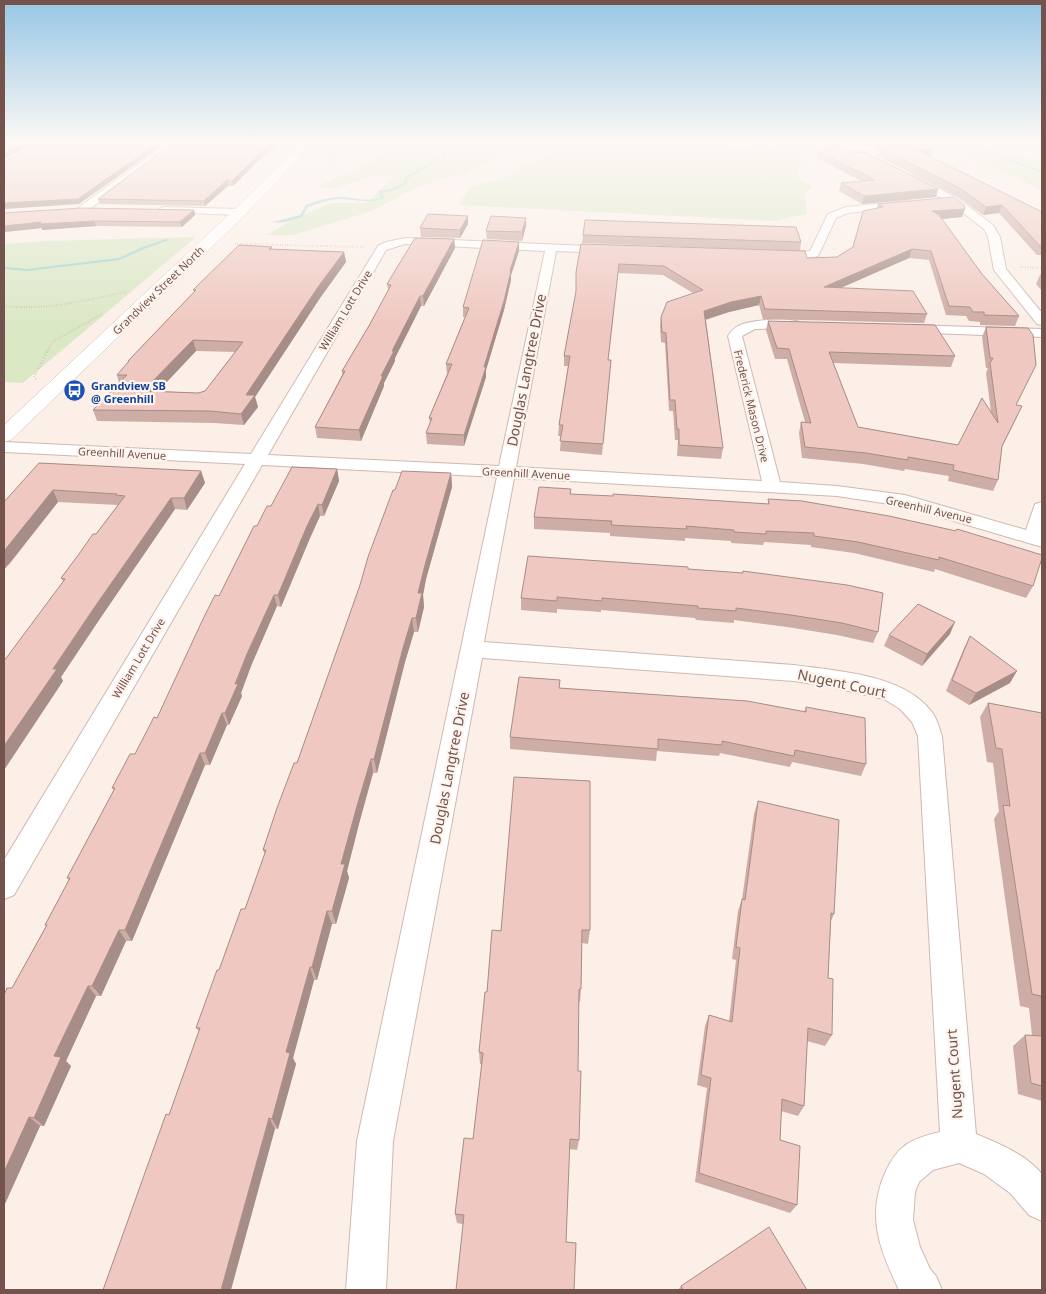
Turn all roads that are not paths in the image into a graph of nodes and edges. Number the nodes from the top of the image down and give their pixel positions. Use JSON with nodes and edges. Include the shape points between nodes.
{"nodes":[{"id":1,"x":88,"y":202,"type":"edge"},
{"id":2,"x":250,"y":202,"type":"edge"},
{"id":3,"x":927,"y":202,"type":"edge"},
{"id":4,"x":956,"y":202,"type":"edge"},
{"id":5,"x":102,"y":209,"type":"edge"},
{"id":6,"x":149,"y":210,"type":"edge"},
{"id":7,"x":240,"y":212,"type":"junction"},
{"id":8,"x":551,"y":248,"type":"junction"},
{"id":9,"x":630,"y":250,"type":"edge"},
{"id":10,"x":759,"y":255,"type":"edge"},
{"id":11,"x":1042,"y":321,"type":"edge"},
{"id":12,"x":810,"y":326,"type":"edge"},
{"id":13,"x":897,"y":329,"type":"edge"},
{"id":14,"x":1042,"y":333,"type":"edge"},
{"id":15,"x":4,"y":436,"type":"edge"},
{"id":16,"x":4,"y":447,"type":"edge"},
{"id":17,"x":256,"y":460,"type":"junction"},
{"id":18,"x":506,"y":472,"type":"junction"},
{"id":19,"x":772,"y":486,"type":"junction"},
{"id":20,"x":1042,"y":508,"type":"edge"},
{"id":21,"x":1038,"y":540,"type":"edge"},
{"id":22,"x":472,"y":649,"type":"junction"},
{"id":23,"x":4,"y":886,"type":"edge"},
{"id":24,"x":959,"y":1145,"type":"junction"},
{"id":25,"x":1042,"y":1202,"type":"edge"},
{"id":26,"x":366,"y":1290,"type":"edge"},
{"id":27,"x":922,"y":1290,"type":"edge"}],
"edges":[{"from":1,"to":5,"type":"street","via":[[78,209]]},
{"from":2,"to":7,"type":"street","name":"Grandview Street North"},
{"from":3,"to":10,"type":"street","via":[[846,210],[832,216],[814,254]]},
{"from":4,"to":11,"type":"street","via":[[989,227],[1000,270]]},
{"from":6,"to":7,"type":"street"},
{"from":7,"to":15,"type":"street","name":"Grandview Street North"},
{"from":8,"to":9,"type":"street","name":"William Lott Drive"},
{"from":8,"to":17,"type":"street","name":"William Lott Drive","via":[[405,241],[382,248]]},
{"from":8,"to":18,"type":"street","name":"Douglas Langtree Drive"},
{"from":12,"to":19,"type":"street","name":"Frederick Mason Drive","via":[[748,326],[738,330],[735,336]]},
{"from":13,"to":14,"type":"street"},
{"from":16,"to":17,"type":"street","name":"Greenhill Avenue"},
{"from":17,"to":18,"type":"street","name":"Greenhill Avenue"},
{"from":17,"to":23,"type":"street","name":"William Lott Drive"},
{"from":18,"to":19,"type":"street","name":"Greenhill Avenue"},
{"from":18,"to":22,"type":"street","name":"Douglas Langtree Drive"},
{"from":19,"to":21,"type":"street","name":"Greenhill Avenue","via":[[905,501]]},
{"from":20,"to":21,"type":"street"},
{"from":22,"to":24,"type":"street","name":"Nugent Court","via":[[794,673],[865,685],[892,693],[909,703],[923,718],[930,736]]},
{"from":22,"to":26,"type":"street","name":"Douglas Langtree Drive","via":[[375,1142]]},
{"from":24,"to":25,"type":"street","via":[[997,1161],[1023,1180]]},
{"from":24,"to":27,"type":"street","via":[[923,1154],[906,1169],[896,1192],[894,1220],[901,1251]]}]}
